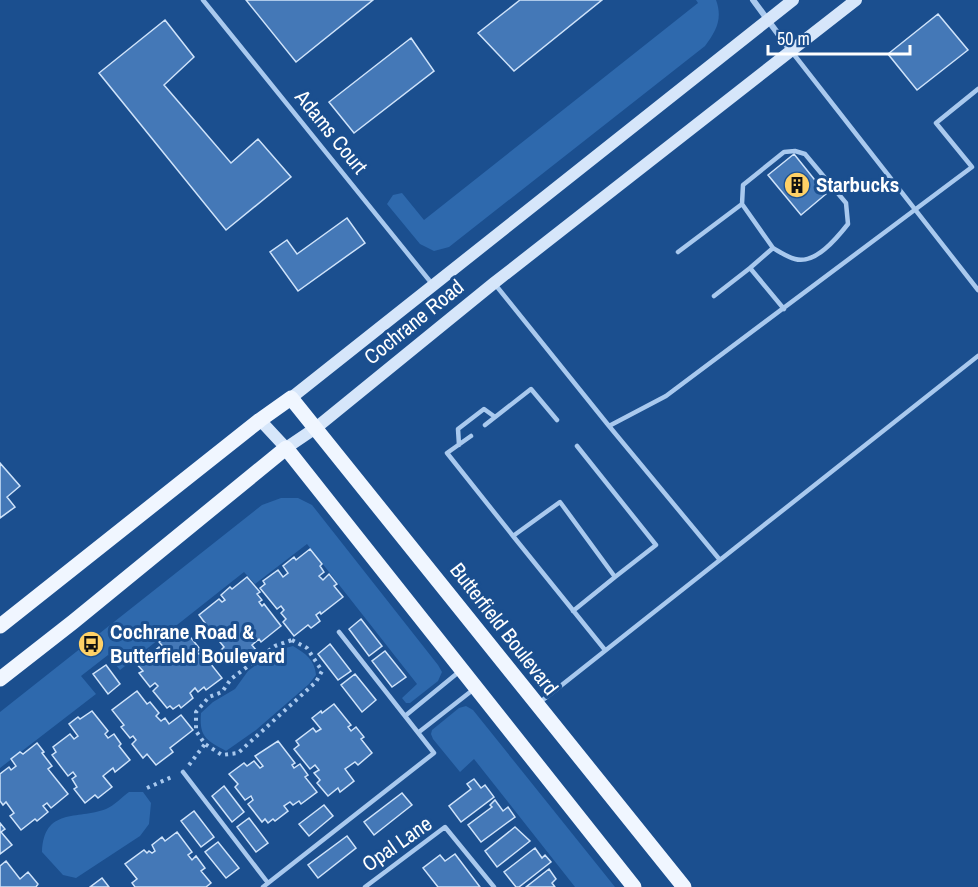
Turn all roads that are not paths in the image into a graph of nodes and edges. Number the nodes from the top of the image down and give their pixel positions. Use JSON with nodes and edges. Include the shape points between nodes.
{"nodes":[{"id":1,"x":202,"y":0,"type":"edge"},
{"id":2,"x":753,"y":0,"type":"edge"},
{"id":3,"x":793,"y":0,"type":"edge"},
{"id":4,"x":856,"y":0,"type":"edge"},
{"id":5,"x":768,"y":20,"type":"junction"},
{"id":6,"x":790,"y":50,"type":"junction"},
{"id":7,"x":978,"y":89,"type":"edge"},
{"id":8,"x":742,"y":204,"type":"junction"},
{"id":9,"x":916,"y":210,"type":"junction"},
{"id":10,"x":773,"y":248,"type":"junction"},
{"id":11,"x":678,"y":252,"type":"dead end"},
{"id":12,"x":750,"y":268,"type":"junction"},
{"id":13,"x":494,"y":283,"type":"junction"},
{"id":14,"x":434,"y":285,"type":"junction"},
{"id":15,"x":978,"y":290,"type":"edge"},
{"id":16,"x":714,"y":296,"type":"dead end"},
{"id":17,"x":784,"y":309,"type":"junction"},
{"id":18,"x":978,"y":356,"type":"edge"},
{"id":19,"x":291,"y":398,"type":"junction"},
{"id":20,"x":495,"y":417,"type":"junction"},
{"id":21,"x":260,"y":420,"type":"junction"},
{"id":22,"x":557,"y":420,"type":"dead end"},
{"id":23,"x":485,"y":425,"type":"dead end"},
{"id":24,"x":609,"y":426,"type":"junction"},
{"id":25,"x":317,"y":428,"type":"junction"},
{"id":26,"x":471,"y":436,"type":"dead end"},
{"id":27,"x":459,"y":445,"type":"junction"},
{"id":28,"x":577,"y":446,"type":"dead end"},
{"id":29,"x":286,"y":448,"type":"junction"},
{"id":30,"x":513,"y":536,"type":"junction"},
{"id":31,"x":720,"y":560,"type":"junction"},
{"id":32,"x":615,"y":577,"type":"junction"},
{"id":33,"x":573,"y":611,"type":"junction"},
{"id":34,"x":0,"y":626,"type":"edge"},
{"id":35,"x":339,"y":632,"type":"dead end"},
{"id":36,"x":605,"y":650,"type":"junction"},
{"id":37,"x":462,"y":669,"type":"junction"},
{"id":38,"x":0,"y":679,"type":"edge"},
{"id":39,"x":476,"y":686,"type":"junction"},
{"id":40,"x":537,"y":704,"type":"junction"},
{"id":41,"x":405,"y":716,"type":"junction"},
{"id":42,"x":419,"y":732,"type":"junction"},
{"id":43,"x":183,"y":772,"type":"dead end"},
{"id":44,"x":266,"y":885,"type":"edge"},
{"id":45,"x":365,"y":887,"type":"edge"},
{"id":46,"x":494,"y":887,"type":"edge"},
{"id":47,"x":634,"y":887,"type":"edge"},
{"id":48,"x":684,"y":887,"type":"edge"}],
"edges":[{"from":1,"to":14,"type":"lane","name":"Adams Court"},
{"from":2,"to":5,"type":"street"},
{"from":3,"to":5,"type":"main road","name":"Cochrane Road"},
{"from":4,"to":6,"type":"main road","name":"Cochrane Road"},
{"from":5,"to":6,"type":"street"},
{"from":5,"to":14,"type":"main road","name":"Cochrane Road"},
{"from":6,"to":9,"type":"lane"},
{"from":6,"to":13,"type":"main road","name":"Cochrane Road"},
{"from":7,"to":9,"type":"lane","via":[[936,123],[972,167]]},
{"from":8,"to":10,"type":"lane"},
{"from":8,"to":10,"type":"lane","via":[[743,185],[784,152],[795,151],[806,154],[846,203],[848,224],[809,260],[795,260]]},
{"from":8,"to":11,"type":"lane"},
{"from":9,"to":15,"type":"lane"},
{"from":9,"to":17,"type":"lane"},
{"from":10,"to":12,"type":"lane"},
{"from":12,"to":16,"type":"lane"},
{"from":12,"to":17,"type":"lane"},
{"from":13,"to":24,"type":"lane"},
{"from":13,"to":25,"type":"main road","name":"Cochrane Road"},
{"from":14,"to":19,"type":"main road","name":"Cochrane Road"},
{"from":17,"to":24,"type":"lane","via":[[666,396]]},
{"from":18,"to":31,"type":"lane"},
{"from":19,"to":21,"type":"main road","name":"Cochrane Road"},
{"from":19,"to":25,"type":"main road","name":"Butterfield Boulevard"},
{"from":20,"to":22,"type":"lane","via":[[531,389]]},
{"from":20,"to":23,"type":"lane"},
{"from":20,"to":27,"type":"lane","via":[[484,409],[458,429]]},
{"from":21,"to":29,"type":"main road"},
{"from":21,"to":34,"type":"main road","name":"Cochrane Road"},
{"from":24,"to":31,"type":"lane"},
{"from":25,"to":29,"type":"main road","name":"Cochrane Road"},
{"from":25,"to":40,"type":"main road","name":"Butterfield Boulevard"},
{"from":26,"to":27,"type":"lane"},
{"from":27,"to":30,"type":"lane","via":[[447,453]]},
{"from":28,"to":32,"type":"lane","via":[[656,545]]},
{"from":29,"to":37,"type":"main road"},
{"from":29,"to":38,"type":"main road","name":"Cochrane Road"},
{"from":30,"to":32,"type":"lane","via":[[560,502]]},
{"from":30,"to":33,"type":"lane"},
{"from":31,"to":36,"type":"lane"},
{"from":32,"to":33,"type":"lane"},
{"from":33,"to":36,"type":"lane"},
{"from":35,"to":41,"type":"lane"},
{"from":36,"to":40,"type":"lane"},
{"from":37,"to":39,"type":"main road"},
{"from":37,"to":41,"type":"lane"},
{"from":39,"to":42,"type":"lane"},
{"from":39,"to":47,"type":"main road"},
{"from":40,"to":48,"type":"main road","name":"Butterfield Boulevard"},
{"from":41,"to":42,"type":"lane"},
{"from":42,"to":44,"type":"lane","via":[[434,753]]},
{"from":43,"to":44,"type":"lane"},
{"from":45,"to":46,"type":"lane","name":"Opal Lane","via":[[445,827]]}]}
